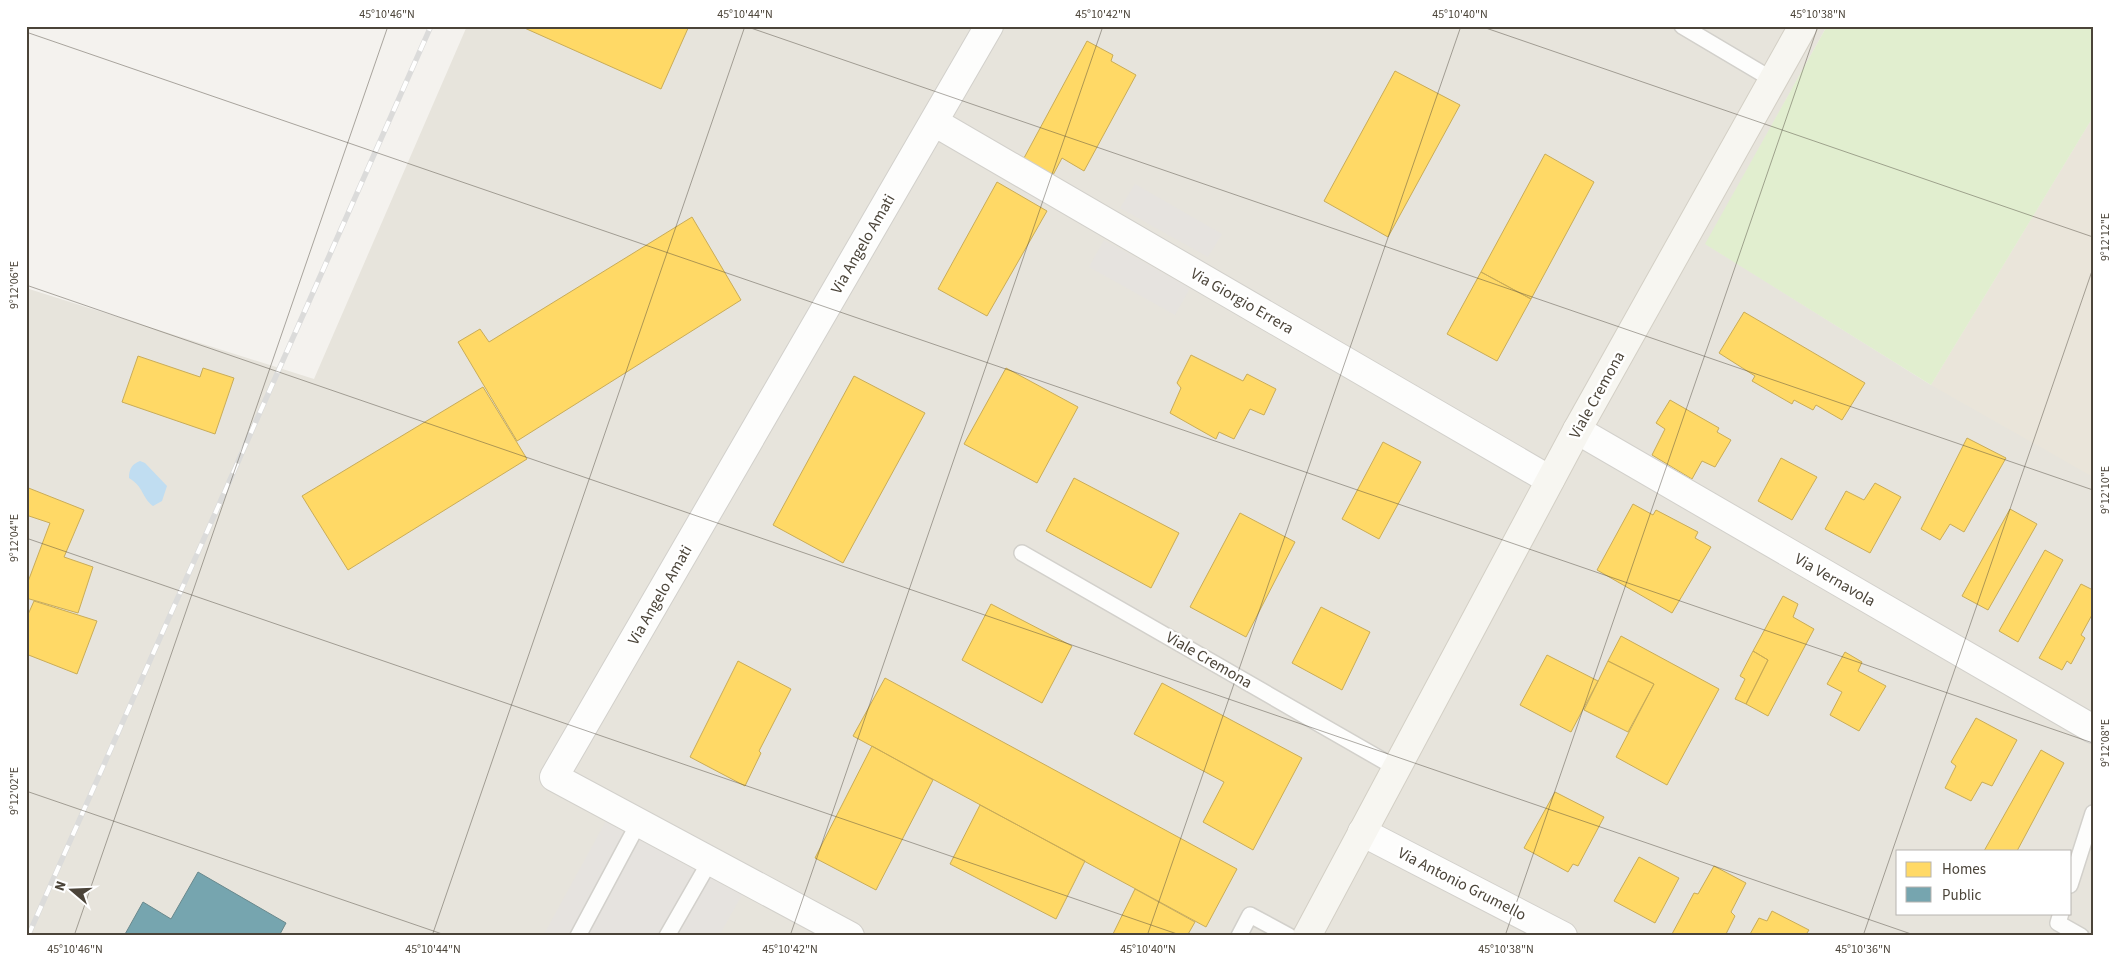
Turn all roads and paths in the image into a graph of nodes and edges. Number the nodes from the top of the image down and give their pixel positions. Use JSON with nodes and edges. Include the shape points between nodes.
{"nodes":[{"id":1,"x":989,"y":26,"type":"edge"},
{"id":2,"x":1682,"y":26,"type":"edge"},
{"id":3,"x":1803,"y":26,"type":"edge"},
{"id":4,"x":1773,"y":80,"type":"junction"},
{"id":5,"x":934,"y":122,"type":"junction"},
{"id":6,"x":1577,"y":430,"type":"junction"},
{"id":7,"x":1550,"y":480,"type":"junction"},
{"id":8,"x":1022,"y":552,"type":"dead end"},
{"id":9,"x":2093,"y":730,"type":"edge"},
{"id":10,"x":1396,"y":768,"type":"junction"},
{"id":11,"x":2093,"y":812,"type":"edge"},
{"id":12,"x":639,"y":822,"type":"junction"},
{"id":13,"x":1362,"y":832,"type":"junction"},
{"id":14,"x":710,"y":861,"type":"junction"},
{"id":15,"x":2072,"y":879,"type":"edge"},
{"id":16,"x":2061,"y":914,"type":"edge"},
{"id":17,"x":578,"y":936,"type":"edge"},
{"id":18,"x":667,"y":936,"type":"edge"},
{"id":19,"x":850,"y":936,"type":"edge"},
{"id":20,"x":1239,"y":936,"type":"edge"},
{"id":21,"x":1289,"y":936,"type":"edge"},
{"id":22,"x":1307,"y":936,"type":"edge"},
{"id":23,"x":1563,"y":936,"type":"edge"},
{"id":24,"x":2081,"y":936,"type":"edge"}],
"edges":[{"from":1,"to":5,"type":"street"},
{"from":2,"to":4,"type":"lane"},
{"from":3,"to":4,"type":"main road","name":"Viale Cremona"},
{"from":4,"to":6,"type":"main road","name":"Viale Cremona"},
{"from":5,"to":7,"type":"street","name":"Via Giorgio Errera"},
{"from":5,"to":12,"type":"street","name":"Via Angelo Amati","via":[[554,777]]},
{"from":6,"to":7,"type":"main road","name":"Viale Cremona"},
{"from":6,"to":9,"type":"street","name":"Via Vernavola"},
{"from":7,"to":10,"type":"main road","name":"Viale Cremona"},
{"from":8,"to":10,"type":"lane","name":"Viale Cremona"},
{"from":10,"to":13,"type":"main road","name":"Viale Cremona"},
{"from":11,"to":15,"type":"lane"},
{"from":12,"to":14,"type":"street","name":"Via Angelo Amati"},
{"from":12,"to":17,"type":"lane"},
{"from":13,"to":22,"type":"main road","name":"Viale Cremona"},
{"from":13,"to":23,"type":"street","name":"Via Antonio Grumello"},
{"from":14,"to":18,"type":"lane"},
{"from":14,"to":19,"type":"street","name":"Via Angelo Amati"},
{"from":16,"to":24,"type":"lane","via":[[2058,923]]},
{"from":20,"to":21,"type":"lane","via":[[1250,915]]}]}
